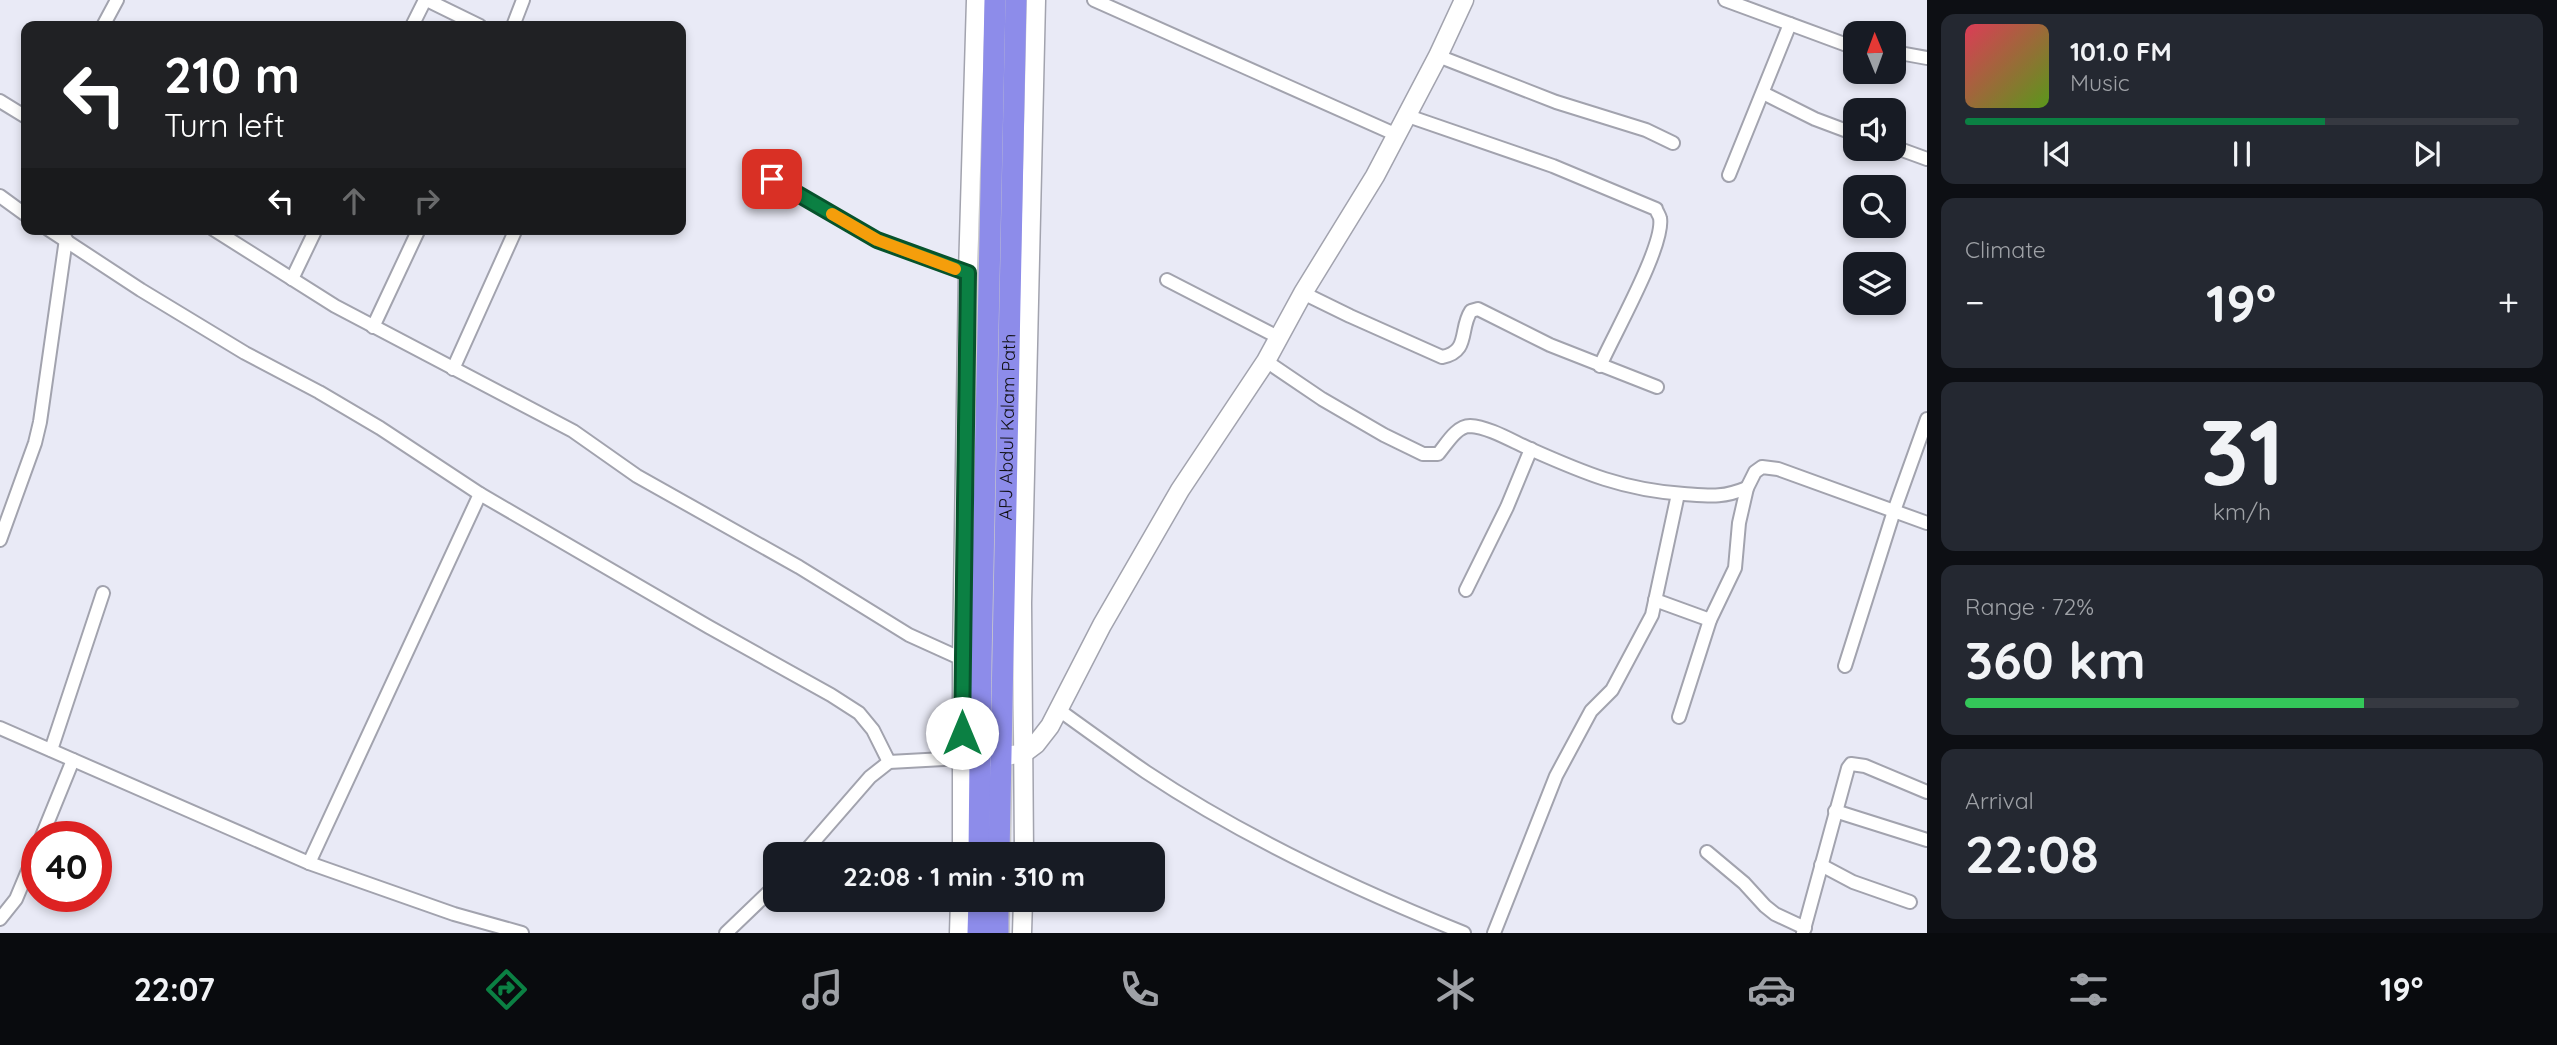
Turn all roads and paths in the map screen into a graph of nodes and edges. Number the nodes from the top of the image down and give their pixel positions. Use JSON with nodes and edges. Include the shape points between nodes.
{"nodes":[{"id":1,"x":117,"y":0,"type":"edge"},
{"id":2,"x":426,"y":0,"type":"edge"},
{"id":3,"x":523,"y":0,"type":"edge"},
{"id":4,"x":976,"y":0,"type":"edge"},
{"id":5,"x":995,"y":0,"type":"edge"},
{"id":6,"x":1016,"y":0,"type":"edge"},
{"id":7,"x":1036,"y":0,"type":"edge"},
{"id":8,"x":1094,"y":0,"type":"edge"},
{"id":9,"x":1464,"y":0,"type":"edge"},
{"id":10,"x":1725,"y":0,"type":"edge"},
{"id":11,"x":106,"y":21,"type":"edge"},
{"id":12,"x":415,"y":21,"type":"edge"},
{"id":13,"x":470,"y":21,"type":"edge"},
{"id":14,"x":515,"y":21,"type":"edge"},
{"id":15,"x":1790,"y":24,"type":"junction"},
{"id":16,"x":1843,"y":44,"type":"edge"},
{"id":17,"x":1906,"y":54,"type":"edge"},
{"id":18,"x":1438,"y":57,"type":"junction"},
{"id":19,"x":1927,"y":58,"type":"edge"},
{"id":20,"x":1763,"y":93,"type":"junction"},
{"id":21,"x":0,"y":101,"type":"edge"},
{"id":22,"x":21,"y":114,"type":"edge"},
{"id":23,"x":1408,"y":116,"type":"junction"},
{"id":24,"x":1843,"y":130,"type":"edge"},
{"id":25,"x":1396,"y":135,"type":"junction"},
{"id":26,"x":1673,"y":144,"type":"dead end"},
{"id":27,"x":1906,"y":151,"type":"edge"},
{"id":28,"x":1927,"y":159,"type":"edge"},
{"id":29,"x":1729,"y":175,"type":"dead end"},
{"id":30,"x":772,"y":179,"type":"dead end"},
{"id":31,"x":0,"y":196,"type":"edge"},
{"id":32,"x":21,"y":211,"type":"edge"},
{"id":33,"x":58,"y":235,"type":"edge"},
{"id":34,"x":224,"y":235,"type":"edge"},
{"id":35,"x":313,"y":235,"type":"edge"},
{"id":36,"x":416,"y":235,"type":"edge"},
{"id":37,"x":513,"y":235,"type":"edge"},
{"id":38,"x":66,"y":240,"type":"junction"},
{"id":39,"x":968,"y":273,"type":"junction"},
{"id":40,"x":292,"y":279,"type":"junction"},
{"id":41,"x":1167,"y":280,"type":"dead end"},
{"id":42,"x":1303,"y":293,"type":"junction"},
{"id":43,"x":373,"y":327,"type":"junction"},
{"id":44,"x":1278,"y":337,"type":"junction"},
{"id":45,"x":1266,"y":361,"type":"junction"},
{"id":46,"x":1600,"y":366,"type":"junction"},
{"id":47,"x":453,"y":369,"type":"junction"},
{"id":48,"x":1657,"y":387,"type":"dead end"},
{"id":49,"x":1927,"y":419,"type":"edge"},
{"id":50,"x":1531,"y":449,"type":"junction"},
{"id":51,"x":1747,"y":488,"type":"junction"},
{"id":52,"x":480,"y":494,"type":"junction"},
{"id":53,"x":1678,"y":494,"type":"junction"},
{"id":54,"x":1894,"y":511,"type":"junction"},
{"id":55,"x":1927,"y":523,"type":"edge"},
{"id":56,"x":0,"y":540,"type":"edge"},
{"id":57,"x":1466,"y":590,"type":"dead end"},
{"id":58,"x":103,"y":593,"type":"dead end"},
{"id":59,"x":1655,"y":600,"type":"junction"},
{"id":60,"x":1710,"y":620,"type":"junction"},
{"id":61,"x":962,"y":659,"type":"junction"},
{"id":62,"x":1845,"y":666,"type":"dead end"},
{"id":63,"x":1059,"y":710,"type":"junction"},
{"id":64,"x":1679,"y":717,"type":"dead end"},
{"id":65,"x":0,"y":729,"type":"edge"},
{"id":66,"x":51,"y":750,"type":"junction"},
{"id":67,"x":1024,"y":753,"type":"junction"},
{"id":68,"x":981,"y":757,"type":"junction"},
{"id":69,"x":73,"y":760,"type":"junction"},
{"id":70,"x":889,"y":762,"type":"junction"},
{"id":71,"x":1927,"y":792,"type":"edge"},
{"id":72,"x":1835,"y":811,"type":"junction"},
{"id":73,"x":48,"y":821,"type":"edge"},
{"id":74,"x":1927,"y":840,"type":"edge"},
{"id":75,"x":813,"y":842,"type":"edge"},
{"id":76,"x":964,"y":842,"type":"edge"},
{"id":77,"x":979,"y":842,"type":"edge"},
{"id":78,"x":997,"y":842,"type":"edge"},
{"id":79,"x":1024,"y":842,"type":"edge"},
{"id":80,"x":1707,"y":852,"type":"dead end"},
{"id":81,"x":309,"y":863,"type":"junction"},
{"id":82,"x":1821,"y":865,"type":"junction"},
{"id":83,"x":21,"y":887,"type":"edge"},
{"id":84,"x":763,"y":898,"type":"edge"},
{"id":85,"x":1910,"y":902,"type":"dead end"},
{"id":86,"x":960,"y":912,"type":"edge"},
{"id":87,"x":979,"y":912,"type":"edge"},
{"id":88,"x":998,"y":912,"type":"edge"},
{"id":89,"x":1023,"y":912,"type":"edge"},
{"id":90,"x":0,"y":919,"type":"edge"},
{"id":91,"x":1804,"y":930,"type":"edge"},
{"id":92,"x":522,"y":933,"type":"edge"},
{"id":93,"x":726,"y":933,"type":"edge"},
{"id":94,"x":959,"y":933,"type":"edge"},
{"id":95,"x":978,"y":933,"type":"edge"},
{"id":96,"x":998,"y":933,"type":"edge"},
{"id":97,"x":1022,"y":933,"type":"edge"},
{"id":98,"x":1464,"y":933,"type":"edge"},
{"id":99,"x":1494,"y":933,"type":"edge"}],
"edges":[{"from":1,"to":11,"type":"street"},
{"from":2,"to":12,"type":"street"},
{"from":2,"to":13,"type":"street"},
{"from":3,"to":14,"type":"street"},
{"from":4,"to":39,"type":"street"},
{"from":5,"to":68,"type":"highway","name":"APJ Abdul Kalam Path"},
{"from":6,"to":68,"type":"highway","name":"APJ Abdul Kalam Path"},
{"from":7,"to":67,"type":"street","via":[[1022,603]]},
{"from":8,"to":25,"type":"street"},
{"from":9,"to":18,"type":"street"},
{"from":10,"to":15,"type":"street"},
{"from":15,"to":16,"type":"street"},
{"from":15,"to":20,"type":"street"},
{"from":17,"to":19,"type":"street"},
{"from":18,"to":23,"type":"street"},
{"from":18,"to":26,"type":"street","via":[[1646,130]]},
{"from":20,"to":24,"type":"street"},
{"from":20,"to":29,"type":"street"},
{"from":21,"to":22,"type":"street"},
{"from":23,"to":25,"type":"street"},
{"from":23,"to":46,"type":"street","via":[[1553,166],[1656,209],[1661,218],[1650,261]]},
{"from":25,"to":42,"type":"street"},
{"from":27,"to":28,"type":"street"},
{"from":30,"to":39,"type":"lane","via":[[877,240]]},
{"from":31,"to":32,"type":"street"},
{"from":33,"to":38,"type":"street"},
{"from":34,"to":40,"type":"street"},
{"from":35,"to":40,"type":"street"},
{"from":36,"to":43,"type":"street"},
{"from":37,"to":47,"type":"street"},
{"from":38,"to":52,"type":"street","via":[[245,353],[380,428]]},
{"from":38,"to":56,"type":"street","via":[[40,422]]},
{"from":39,"to":61,"type":"street"},
{"from":40,"to":43,"type":"street"},
{"from":41,"to":44,"type":"street"},
{"from":42,"to":44,"type":"street"},
{"from":42,"to":46,"type":"street","via":[[1442,356],[1461,347],[1466,318],[1478,309]]},
{"from":43,"to":47,"type":"street"},
{"from":44,"to":45,"type":"street"},
{"from":45,"to":50,"type":"street","via":[[1322,399],[1423,454],[1438,454],[1468,426]]},
{"from":45,"to":63,"type":"street","via":[[1180,490]]},
{"from":46,"to":48,"type":"street"},
{"from":47,"to":61,"type":"street","via":[[573,431],[637,476],[799,566],[909,635]]},
{"from":49,"to":54,"type":"street"},
{"from":50,"to":53,"type":"street","via":[[1626,487]]},
{"from":50,"to":57,"type":"street"},
{"from":51,"to":53,"type":"street","via":[[1724,497]]},
{"from":51,"to":54,"type":"street","via":[[1762,467],[1778,469]]},
{"from":51,"to":60,"type":"street","via":[[1735,568]]},
{"from":52,"to":70,"type":"street","via":[[859,713]]},
{"from":52,"to":81,"type":"street"},
{"from":53,"to":59,"type":"street"},
{"from":54,"to":55,"type":"street"},
{"from":54,"to":62,"type":"street"},
{"from":58,"to":66,"type":"street"},
{"from":59,"to":60,"type":"street"},
{"from":59,"to":99,"type":"street","via":[[1652,615],[1612,690],[1591,711],[1556,776]]},
{"from":60,"to":64,"type":"street"},
{"from":61,"to":68,"type":"street"},
{"from":63,"to":67,"type":"street","via":[[1036,744]]},
{"from":63,"to":98,"type":"street","via":[[1212,812],[1356,888]]},
{"from":65,"to":66,"type":"street"},
{"from":66,"to":69,"type":"street"},
{"from":67,"to":68,"type":"street"},
{"from":67,"to":79,"type":"street"},
{"from":68,"to":70,"type":"street"},
{"from":68,"to":76,"type":"street"},
{"from":68,"to":77,"type":"highway","name":"APJ Abdul Kalam Path"},
{"from":68,"to":78,"type":"highway","name":"APJ Abdul Kalam Path"},
{"from":69,"to":73,"type":"street"},
{"from":69,"to":81,"type":"street"},
{"from":70,"to":75,"type":"street","via":[[870,777]]},
{"from":71,"to":72,"type":"street","via":[[1851,764]]},
{"from":72,"to":74,"type":"street"},
{"from":72,"to":82,"type":"street"},
{"from":80,"to":91,"type":"street","via":[[1765,906]]},
{"from":81,"to":92,"type":"street"},
{"from":82,"to":85,"type":"street"},
{"from":82,"to":91,"type":"street"},
{"from":83,"to":90,"type":"street"},
{"from":84,"to":93,"type":"street"},
{"from":86,"to":94,"type":"street"},
{"from":87,"to":95,"type":"highway"},
{"from":88,"to":96,"type":"highway"},
{"from":89,"to":97,"type":"street"}]}
